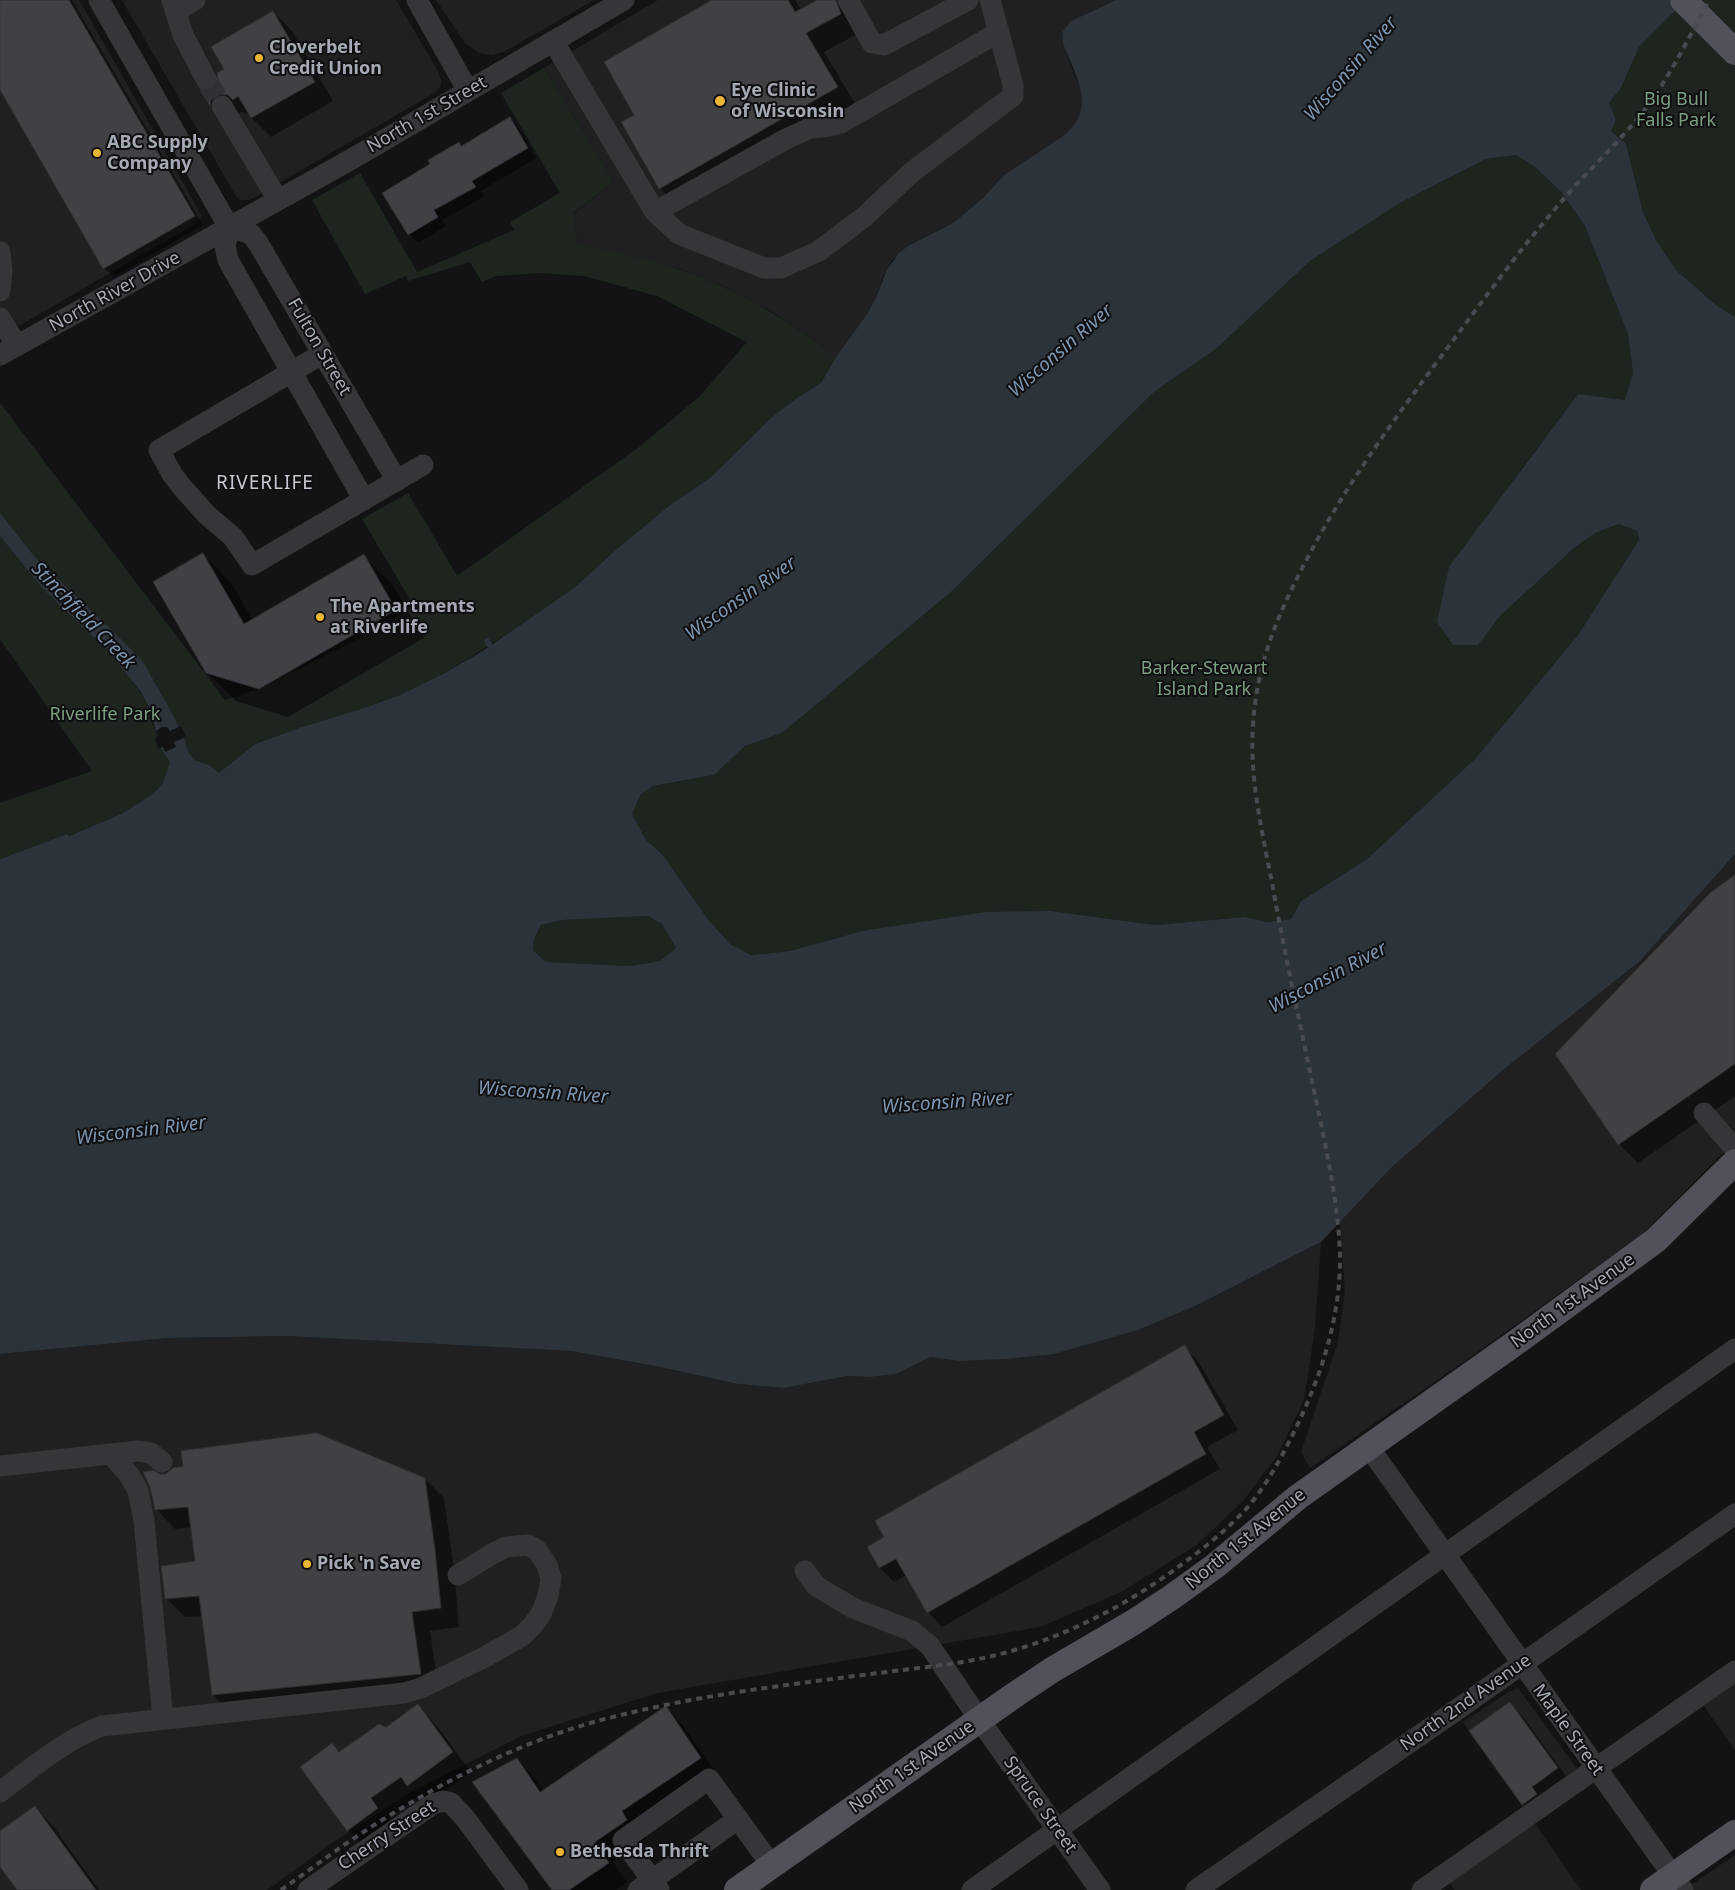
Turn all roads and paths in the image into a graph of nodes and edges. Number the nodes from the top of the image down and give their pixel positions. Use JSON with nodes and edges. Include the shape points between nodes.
{"nodes":[{"id":1,"x":99,"y":0,"type":"edge"},
{"id":2,"x":195,"y":0,"type":"edge"},
{"id":3,"x":417,"y":0,"type":"edge"},
{"id":4,"x":624,"y":0,"type":"edge"},
{"id":5,"x":848,"y":0,"type":"edge"},
{"id":6,"x":968,"y":0,"type":"edge"},
{"id":7,"x":990,"y":0,"type":"edge"},
{"id":8,"x":1683,"y":0,"type":"edge"},
{"id":9,"x":174,"y":6,"type":"edge"},
{"id":10,"x":998,"y":32,"type":"junction"},
{"id":11,"x":553,"y":41,"type":"junction"},
{"id":12,"x":1735,"y":52,"type":"edge"},
{"id":13,"x":206,"y":80,"type":"tunnel mouth"},
{"id":14,"x":468,"y":91,"type":"junction"},
{"id":15,"x":222,"y":106,"type":"tunnel mouth"},
{"id":16,"x":278,"y":200,"type":"junction"},
{"id":17,"x":655,"y":212,"type":"junction"},
{"id":18,"x":229,"y":227,"type":"junction"},
{"id":19,"x":0,"y":252,"type":"edge"},
{"id":20,"x":0,"y":291,"type":"edge"},
{"id":21,"x":0,"y":318,"type":"edge"},
{"id":22,"x":9,"y":351,"type":"edge"},
{"id":23,"x":322,"y":354,"type":"junction"},
{"id":24,"x":292,"y":372,"type":"junction"},
{"id":25,"x":423,"y":466,"type":"dead end"},
{"id":26,"x":397,"y":481,"type":"junction"},
{"id":27,"x":364,"y":500,"type":"junction"},
{"id":28,"x":1704,"y":1113,"type":"dead end"},
{"id":29,"x":1735,"y":1149,"type":"edge"},
{"id":30,"x":1735,"y":1162,"type":"edge"},
{"id":31,"x":1735,"y":1349,"type":"edge"},
{"id":32,"x":1368,"y":1446,"type":"junction"},
{"id":33,"x":112,"y":1455,"type":"junction"},
{"id":34,"x":162,"y":1462,"type":"dead end"},
{"id":35,"x":0,"y":1466,"type":"edge"},
{"id":36,"x":1735,"y":1514,"type":"edge"},
{"id":37,"x":1444,"y":1555,"type":"junction"},
{"id":38,"x":805,"y":1570,"type":"dead end"},
{"id":39,"x":458,"y":1575,"type":"dead end"},
{"id":40,"x":1521,"y":1664,"type":"junction"},
{"id":41,"x":1735,"y":1670,"type":"edge"},
{"id":42,"x":979,"y":1719,"type":"junction"},
{"id":43,"x":163,"y":1720,"type":"junction"},
{"id":44,"x":1595,"y":1767,"type":"junction"},
{"id":45,"x":0,"y":1792,"type":"edge"},
{"id":46,"x":738,"y":1820,"type":"junction"},
{"id":47,"x":1057,"y":1830,"type":"junction"},
{"id":48,"x":1735,"y":1832,"type":"edge"},
{"id":49,"x":772,"y":1866,"type":"junction"},
{"id":50,"x":1670,"y":1885,"type":"edge"},
{"id":51,"x":650,"y":1887,"type":"edge"},
{"id":52,"x":514,"y":1889,"type":"edge"},
{"id":53,"x":308,"y":1890,"type":"edge"},
{"id":54,"x":738,"y":1890,"type":"edge"},
{"id":55,"x":972,"y":1890,"type":"edge"},
{"id":56,"x":1100,"y":1890,"type":"edge"},
{"id":57,"x":1196,"y":1890,"type":"edge"},
{"id":58,"x":1422,"y":1890,"type":"edge"}],
"edges":[{"from":1,"to":18,"type":"street"},
{"from":2,"to":9,"type":"street"},
{"from":3,"to":14,"type":"street"},
{"from":4,"to":11,"type":"street","name":"North 1st Street"},
{"from":5,"to":6,"type":"street","via":[[872,42],[884,45]]},
{"from":7,"to":10,"type":"street"},
{"from":8,"to":12,"type":"main road"},
{"from":9,"to":13,"type":"street","via":[[186,43]]},
{"from":10,"to":17,"type":"street","via":[[841,123],[810,128],[786,139]]},
{"from":10,"to":17,"type":"street","via":[[1013,85],[1013,96],[912,172],[864,217],[819,251],[781,268],[764,268],[679,234]]},
{"from":11,"to":14,"type":"street","name":"North 1st Street"},
{"from":11,"to":17,"type":"street"},
{"from":14,"to":16,"type":"street","name":"North 1st Street"},
{"from":15,"to":16,"type":"street"},
{"from":16,"to":18,"type":"street","name":"North 1st Street"},
{"from":18,"to":22,"type":"street","name":"North River Drive"},
{"from":18,"to":23,"type":"street","name":"Fulton Street","via":[[254,238]]},
{"from":18,"to":24,"type":"street","name":"Fulton Street","via":[[225,246],[228,260]]},
{"from":19,"to":20,"type":"street"},
{"from":21,"to":22,"type":"street"},
{"from":23,"to":24,"type":"street"},
{"from":23,"to":26,"type":"street","name":"Fulton Street"},
{"from":24,"to":27,"type":"street","name":"Fulton Street"},
{"from":24,"to":27,"type":"street","via":[[160,450],[172,474],[194,502],[232,537],[252,565]]},
{"from":25,"to":26,"type":"street"},
{"from":26,"to":27,"type":"street"},
{"from":28,"to":29,"type":"street"},
{"from":30,"to":32,"type":"main road","name":"North 1st Avenue","via":[[1656,1240]]},
{"from":31,"to":37,"type":"street"},
{"from":32,"to":37,"type":"street","name":"Maple Street"},
{"from":32,"to":42,"type":"main road","name":"North 1st Avenue","via":[[1172,1597]]},
{"from":33,"to":34,"type":"street","via":[[144,1451]]},
{"from":33,"to":35,"type":"street"},
{"from":33,"to":43,"type":"street","via":[[138,1490],[144,1521]]},
{"from":36,"to":40,"type":"street","name":"North 2nd Avenue"},
{"from":37,"to":40,"type":"street","name":"Maple Street"},
{"from":37,"to":47,"type":"street"},
{"from":38,"to":42,"type":"street","name":"Spruce Street","via":[[816,1586],[845,1604],[912,1631],[930,1646]]},
{"from":39,"to":43,"type":"street","via":[[506,1547],[528,1545],[537,1550],[551,1578],[541,1614],[522,1636],[421,1688],[367,1698]]},
{"from":40,"to":44,"type":"street","name":"Maple Street"},
{"from":40,"to":57,"type":"street","name":"North 2nd Avenue"},
{"from":41,"to":44,"type":"street"},
{"from":42,"to":47,"type":"street","name":"Spruce Street"},
{"from":42,"to":49,"type":"main road","name":"North 1st Avenue"},
{"from":43,"to":45,"type":"street","via":[[102,1726],[84,1732]]},
{"from":44,"to":50,"type":"street","name":"Maple Street"},
{"from":44,"to":58,"type":"street"},
{"from":46,"to":49,"type":"street"},
{"from":46,"to":51,"type":"street"},
{"from":46,"to":51,"type":"street","via":[[709,1779],[622,1840]]},
{"from":47,"to":55,"type":"street"},
{"from":47,"to":56,"type":"street","name":"Spruce Street"},
{"from":48,"to":50,"type":"main road"},
{"from":49,"to":54,"type":"main road","name":"North 1st Avenue"},
{"from":52,"to":53,"type":"street","name":"Cherry Street","via":[[465,1818],[451,1803],[443,1801],[432,1804]]}]}
